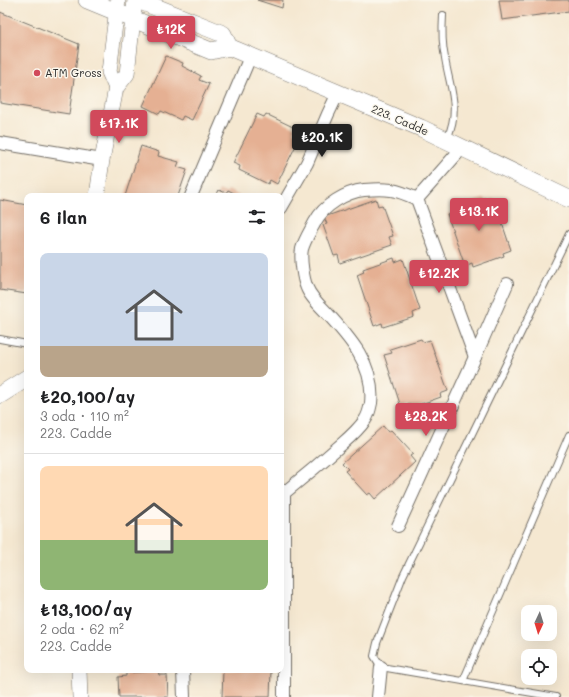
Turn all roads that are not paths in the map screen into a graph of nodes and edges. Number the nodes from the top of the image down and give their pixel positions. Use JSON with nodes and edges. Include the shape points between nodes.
{"nodes":[{"id":1,"x":87,"y":0,"type":"edge"},
{"id":2,"x":136,"y":0,"type":"edge"},
{"id":3,"x":117,"y":6,"type":"edge"},
{"id":4,"x":443,"y":15,"type":"dead end"},
{"id":5,"x":133,"y":19,"type":"junction"},
{"id":6,"x":229,"y":47,"type":"junction"},
{"id":7,"x":250,"y":57,"type":"junction"},
{"id":8,"x":116,"y":88,"type":"junction"},
{"id":9,"x":338,"y":93,"type":"junction"},
{"id":10,"x":447,"y":141,"type":"junction"},
{"id":11,"x":0,"y":143,"type":"edge"},
{"id":12,"x":462,"y":148,"type":"junction"},
{"id":13,"x":102,"y":160,"type":"junction"},
{"id":14,"x":97,"y":193,"type":"edge"},
{"id":15,"x":192,"y":193,"type":"edge"},
{"id":16,"x":417,"y":199,"type":"junction"},
{"id":17,"x":569,"y":199,"type":"edge"},
{"id":18,"x":284,"y":203,"type":"edge"},
{"id":19,"x":569,"y":234,"type":"edge"},
{"id":20,"x":507,"y":284,"type":"dead end"},
{"id":21,"x":0,"y":339,"type":"edge"},
{"id":22,"x":24,"y":343,"type":"edge"},
{"id":23,"x":475,"y":357,"type":"junction"},
{"id":24,"x":24,"y":380,"type":"edge"},
{"id":25,"x":0,"y":395,"type":"edge"},
{"id":26,"x":569,"y":435,"type":"edge"},
{"id":27,"x":284,"y":490,"type":"edge"},
{"id":28,"x":398,"y":526,"type":"dead end"},
{"id":29,"x":381,"y":667,"type":"junction"},
{"id":30,"x":79,"y":673,"type":"edge"},
{"id":31,"x":183,"y":673,"type":"edge"},
{"id":32,"x":284,"y":673,"type":"edge"},
{"id":33,"x":463,"y":681,"type":"junction"},
{"id":34,"x":80,"y":697,"type":"edge"},
{"id":35,"x":184,"y":697,"type":"edge"},
{"id":36,"x":284,"y":697,"type":"edge"},
{"id":37,"x":378,"y":697,"type":"edge"},
{"id":38,"x":556,"y":697,"type":"edge"}],
"edges":[{"from":1,"to":3,"type":"main road"},
{"from":2,"to":5,"type":"street"},
{"from":2,"to":6,"type":"main road","name":"223. Cadde","via":[[224,34]]},
{"from":3,"to":5,"type":"main road"},
{"from":3,"to":8,"type":"street","via":[[109,72]]},
{"from":4,"to":10,"type":"lane","via":[[443,49],[455,110]]},
{"from":5,"to":6,"type":"main road","via":[[211,51]]},
{"from":5,"to":8,"type":"street","via":[[127,74]]},
{"from":6,"to":7,"type":"main road","name":"223. Cadde"},
{"from":7,"to":9,"type":"main road","name":"223. Cadde"},
{"from":7,"to":15,"type":"street"},
{"from":8,"to":13,"type":"street"},
{"from":9,"to":10,"type":"main road","name":"223. Cadde"},
{"from":9,"to":18,"type":"street","via":[[307,163]]},
{"from":10,"to":12,"type":"main road","name":"223. Cadde"},
{"from":11,"to":13,"type":"street"},
{"from":12,"to":16,"type":"street"},
{"from":12,"to":17,"type":"main road","name":"223. Cadde"},
{"from":13,"to":14,"type":"street"},
{"from":16,"to":23,"type":"street"},
{"from":16,"to":27,"type":"street","via":[[399,191],[355,191],[331,203],[319,215],[307,237],[302,250],[302,267],[307,289],[358,350],[366,369],[371,392],[370,404],[366,419],[353,434],[314,470]]},
{"from":19,"to":29,"type":"lane","via":[[403,576],[377,643],[374,656]]},
{"from":20,"to":23,"type":"street"},
{"from":21,"to":22,"type":"lane"},
{"from":23,"to":28,"type":"street"},
{"from":24,"to":25,"type":"main road"},
{"from":26,"to":33,"type":"lane"},
{"from":29,"to":33,"type":"lane"},
{"from":29,"to":37,"type":"street"},
{"from":30,"to":34,"type":"street"},
{"from":31,"to":35,"type":"street"},
{"from":32,"to":36,"type":"street"},
{"from":33,"to":38,"type":"lane"}]}
